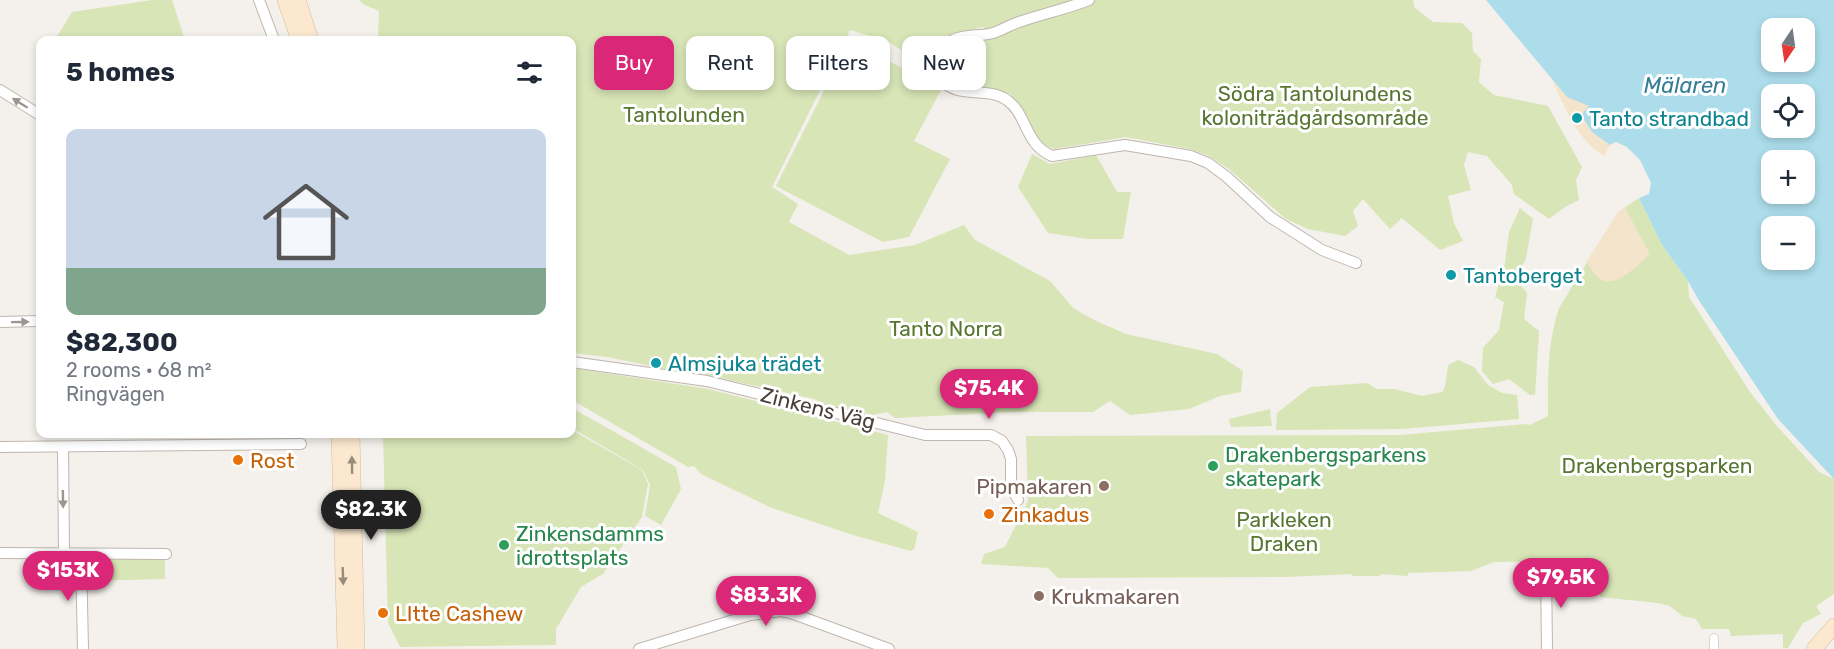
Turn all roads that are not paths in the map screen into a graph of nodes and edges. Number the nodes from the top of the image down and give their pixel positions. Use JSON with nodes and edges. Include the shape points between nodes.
{"nodes":[{"id":1,"x":285,"y":0,"type":"edge"},
{"id":2,"x":297,"y":0,"type":"edge"},
{"id":3,"x":1089,"y":0,"type":"edge"},
{"id":4,"x":264,"y":2,"type":"edge"},
{"id":5,"x":273,"y":36,"type":"edge"},
{"id":6,"x":298,"y":36,"type":"edge"},
{"id":7,"x":310,"y":36,"type":"edge"},
{"id":8,"x":0,"y":90,"type":"edge"},
{"id":9,"x":36,"y":113,"type":"edge"},
{"id":10,"x":1356,"y":263,"type":"dead end"},
{"id":11,"x":36,"y":321,"type":"edge"},
{"id":12,"x":0,"y":322,"type":"edge"},
{"id":13,"x":576,"y":363,"type":"edge"},
{"id":14,"x":339,"y":438,"type":"edge"},
{"id":15,"x":352,"y":438,"type":"edge"},
{"id":16,"x":301,"y":444,"type":"dead end"},
{"id":17,"x":0,"y":447,"type":"edge"},
{"id":18,"x":63,"y":447,"type":"junction"},
{"id":19,"x":1018,"y":500,"type":"dead end"},
{"id":20,"x":64,"y":552,"type":"junction"},
{"id":21,"x":0,"y":553,"type":"edge"},
{"id":22,"x":166,"y":554,"type":"dead end"},
{"id":23,"x":81,"y":555,"type":"junction"},
{"id":24,"x":1546,"y":570,"type":"dead end"},
{"id":25,"x":1834,"y":626,"type":"edge"},
{"id":26,"x":1714,"y":638,"type":"dead end"},
{"id":27,"x":83,"y":649,"type":"edge"},
{"id":28,"x":345,"y":649,"type":"edge"},
{"id":29,"x":357,"y":649,"type":"edge"},
{"id":30,"x":639,"y":649,"type":"edge"},
{"id":31,"x":889,"y":649,"type":"edge"},
{"id":32,"x":1547,"y":649,"type":"edge"},
{"id":33,"x":1714,"y":649,"type":"edge"},
{"id":34,"x":1814,"y":649,"type":"edge"}],
"edges":[{"from":1,"to":6,"type":"main road"},
{"from":2,"to":7,"type":"main road"},
{"from":3,"to":10,"type":"street","via":[[991,34],[955,39],[947,44],[941,57],[941,79],[964,91],[999,95],[1008,100],[1034,142],[1052,156],[1125,145],[1180,153],[1208,163],[1270,217],[1322,250]]},
{"from":4,"to":5,"type":"street"},
{"from":9,"to":8,"type":"street","one_way":true},
{"from":12,"to":11,"type":"street","one_way":true},
{"from":13,"to":19,"type":"street","name":"Zinkens Väg","via":[[707,381],[924,435],[991,435],[1008,450],[1011,487]]},
{"from":14,"to":28,"type":"main road","one_way":true},
{"from":29,"to":15,"type":"main road","one_way":true},
{"from":16,"to":18,"type":"street"},
{"from":17,"to":18,"type":"street"},
{"from":18,"to":20,"type":"street","one_way":true},
{"from":20,"to":21,"type":"street"},
{"from":20,"to":23,"type":"street"},
{"from":22,"to":23,"type":"street"},
{"from":23,"to":27,"type":"street"},
{"from":24,"to":32,"type":"street"},
{"from":25,"to":34,"type":"main road"},
{"from":26,"to":33,"type":"street"},
{"from":30,"to":31,"type":"street","via":[[750,615],[781,611]]}]}
